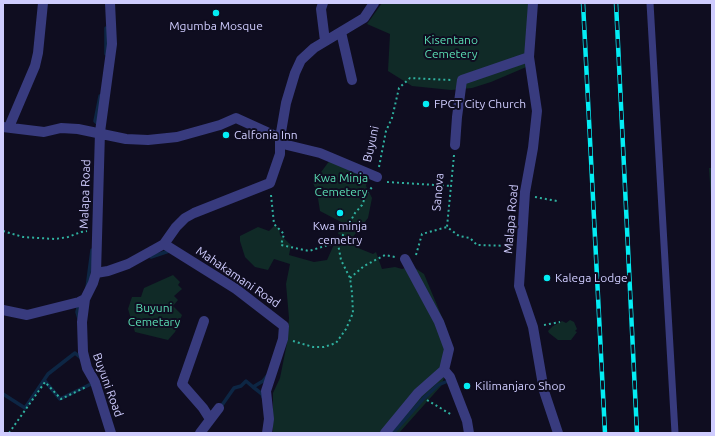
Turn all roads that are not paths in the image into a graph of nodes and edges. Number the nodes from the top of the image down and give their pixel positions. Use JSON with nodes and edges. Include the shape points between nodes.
{"nodes":[{"id":1,"x":43,"y":3,"type":"edge"},
{"id":2,"x":110,"y":3,"type":"edge"},
{"id":3,"x":324,"y":3,"type":"edge"},
{"id":4,"x":374,"y":3,"type":"edge"},
{"id":5,"x":533,"y":3,"type":"edge"},
{"id":6,"x":650,"y":3,"type":"edge"},
{"id":7,"x":341,"y":32,"type":"junction"},
{"id":8,"x":325,"y":41,"type":"junction"},
{"id":9,"x":529,"y":56,"type":"junction"},
{"id":10,"x":352,"y":80,"type":"dead end"},
{"id":11,"x":6,"y":127,"type":"edge"},
{"id":12,"x":100,"y":132,"type":"junction"},
{"id":13,"x":280,"y":138,"type":"junction"},
{"id":14,"x":455,"y":145,"type":"road end"},
{"id":15,"x":377,"y":180,"type":"road end"},
{"id":16,"x":164,"y":244,"type":"junction"},
{"id":17,"x":409,"y":260,"type":"road end"},
{"id":18,"x":96,"y":273,"type":"junction"},
{"id":19,"x":85,"y":298,"type":"junction"},
{"id":20,"x":3,"y":310,"type":"edge"},
{"id":21,"x":204,"y":321,"type":"dead end"},
{"id":22,"x":444,"y":370,"type":"junction"},
{"id":23,"x":219,"y":408,"type":"dead end"},
{"id":24,"x":210,"y":419,"type":"junction"},
{"id":25,"x":111,"y":433,"type":"edge"},
{"id":26,"x":200,"y":433,"type":"edge"},
{"id":27,"x":267,"y":433,"type":"edge"},
{"id":28,"x":385,"y":433,"type":"edge"},
{"id":29,"x":469,"y":433,"type":"edge"},
{"id":30,"x":558,"y":433,"type":"edge"},
{"id":31,"x":676,"y":433,"type":"edge"}],
"edges":[{"from":1,"to":11,"type":"street","via":[[35,66]]},
{"from":2,"to":12,"type":"street","name":"Malapa Road","via":[[112,44]]},
{"from":3,"to":8,"type":"street","via":[[321,9]]},
{"from":4,"to":7,"type":"street","via":[[364,18]]},
{"from":5,"to":9,"type":"street","name":"Malapa Road"},
{"from":6,"to":31,"type":"lane"},
{"from":7,"to":8,"type":"street"},
{"from":7,"to":10,"type":"street"},
{"from":8,"to":13,"type":"street","via":[[301,60],[286,103]]},
{"from":9,"to":14,"type":"street","via":[[462,80]]},
{"from":9,"to":30,"type":"street","name":"Malapa Road","via":[[537,111],[525,192],[519,286],[533,326],[544,391]]},
{"from":11,"to":12,"type":"street","via":[[44,132],[62,128]]},
{"from":12,"to":13,"type":"street","via":[[126,139],[148,140],[177,137],[236,118]]},
{"from":12,"to":18,"type":"street","name":"Malapa Road"},
{"from":13,"to":15,"type":"street","via":[[288,145],[320,153]]},
{"from":13,"to":16,"type":"street","via":[[280,154],[270,183],[185,218]]},
{"from":16,"to":18,"type":"street","via":[[128,264]]},
{"from":16,"to":27,"type":"street","name":"Mahakamani Road","via":[[236,289],[284,326],[283,338],[266,391],[269,419]]},
{"from":17,"to":22,"type":"street","via":[[449,345]]},
{"from":18,"to":19,"type":"street","name":"Malapa Road","via":[[94,283]]},
{"from":19,"to":20,"type":"street","via":[[79,302],[27,315]]},
{"from":19,"to":25,"type":"street","name":"Buyuni Road","via":[[82,322],[83,352]]},
{"from":21,"to":24,"type":"street","via":[[182,384]]},
{"from":22,"to":28,"type":"street","via":[[418,393]]},
{"from":22,"to":29,"type":"street","via":[[450,378],[467,421]]},
{"from":23,"to":24,"type":"street"},
{"from":24,"to":26,"type":"street"}]}
